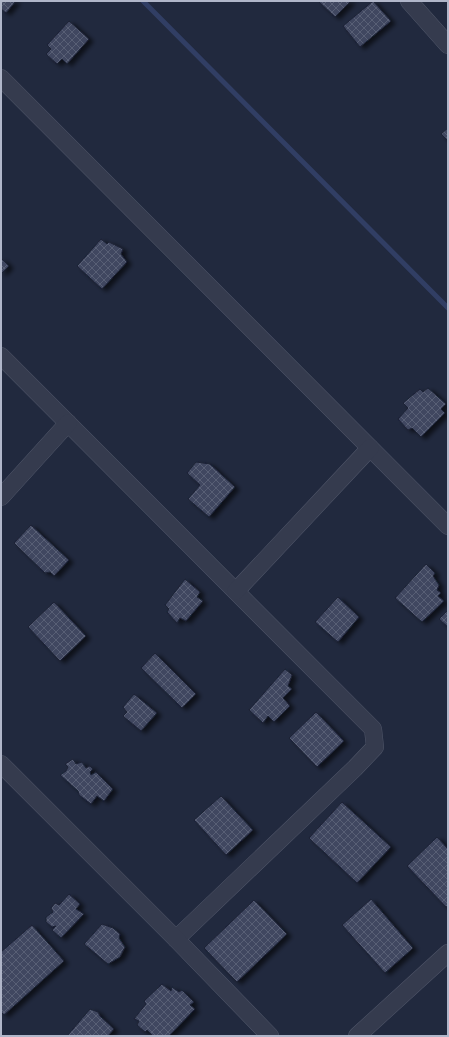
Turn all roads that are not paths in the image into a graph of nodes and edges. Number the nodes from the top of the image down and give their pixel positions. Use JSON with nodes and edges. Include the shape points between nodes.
{"nodes":[{"id":1,"x":409,"y":1,"type":"edge"},
{"id":2,"x":448,"y":45,"type":"edge"},
{"id":3,"x":1,"y":78,"type":"edge"},
{"id":4,"x":1,"y":356,"type":"edge"},
{"id":5,"x":68,"y":423,"type":"junction"},
{"id":6,"x":370,"y":448,"type":"junction"},
{"id":7,"x":1,"y":497,"type":"edge"},
{"id":8,"x":448,"y":526,"type":"edge"},
{"id":9,"x":236,"y":591,"type":"junction"},
{"id":10,"x":1,"y":764,"type":"edge"},
{"id":11,"x":176,"y":939,"type":"junction"},
{"id":12,"x":448,"y":953,"type":"edge"},
{"id":13,"x":270,"y":1036,"type":"edge"},
{"id":14,"x":357,"y":1036,"type":"edge"}],
"edges":[{"from":1,"to":2,"type":"street"},
{"from":3,"to":6,"type":"street"},
{"from":4,"to":5,"type":"street"},
{"from":5,"to":7,"type":"street"},
{"from":5,"to":9,"type":"street"},
{"from":6,"to":8,"type":"street"},
{"from":6,"to":9,"type":"street"},
{"from":9,"to":11,"type":"street","via":[[373,729],[375,747]]},
{"from":10,"to":11,"type":"street"},
{"from":11,"to":13,"type":"street"},
{"from":12,"to":14,"type":"street"}]}
